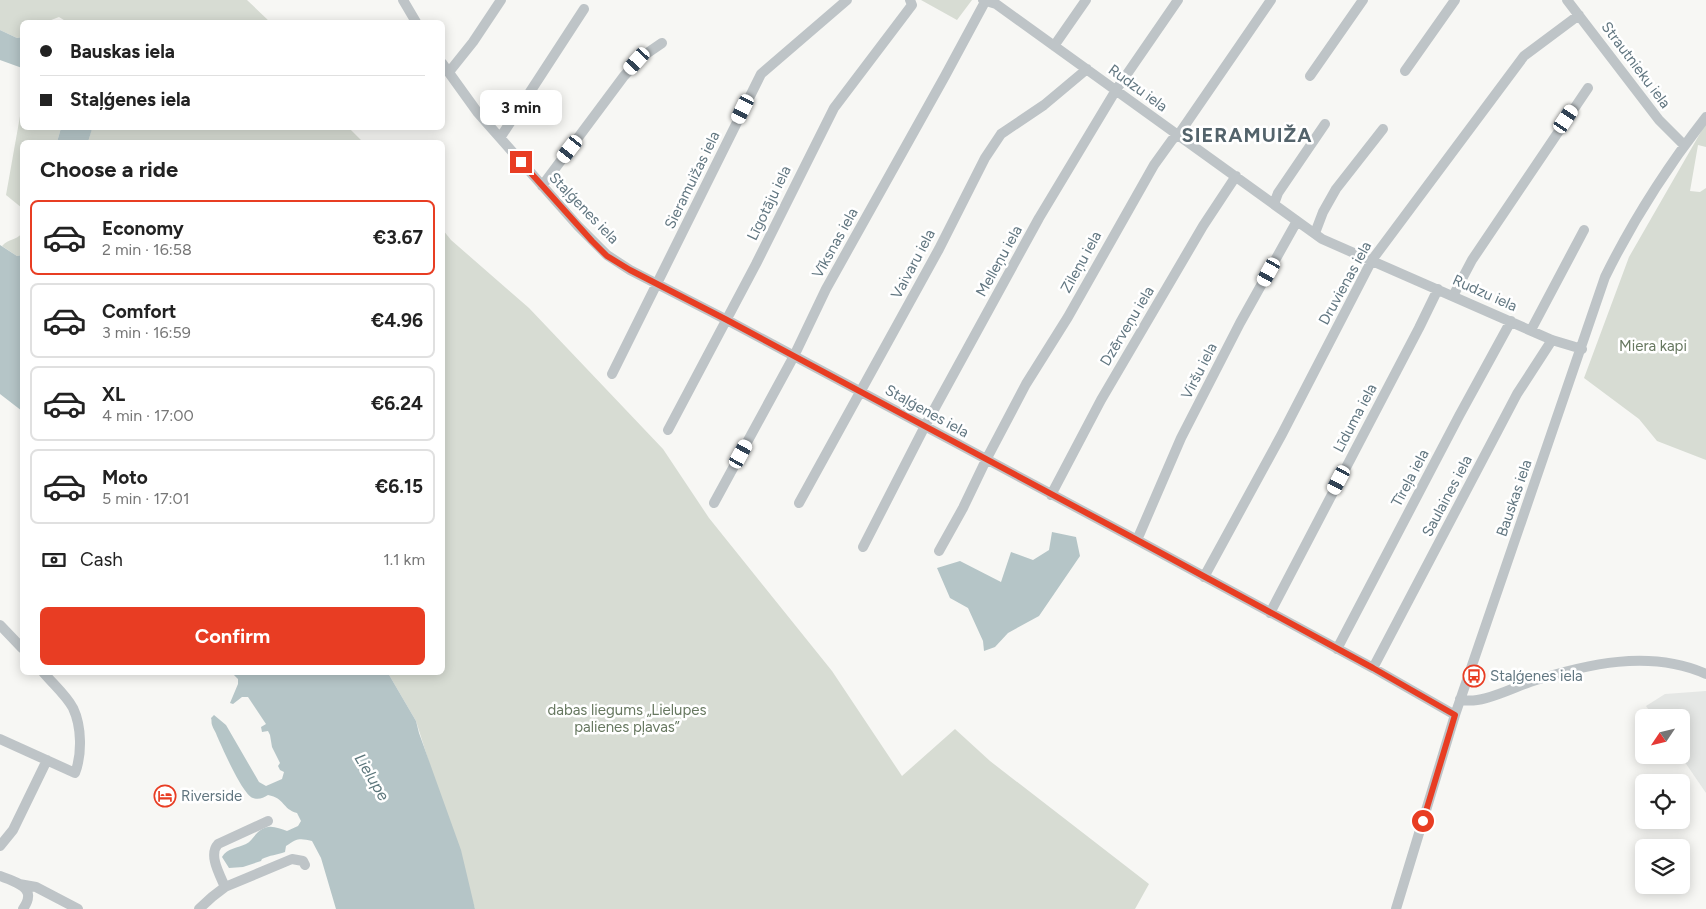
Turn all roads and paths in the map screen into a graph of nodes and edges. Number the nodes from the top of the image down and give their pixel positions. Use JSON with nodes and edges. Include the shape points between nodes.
{"nodes":[{"id":1,"x":501,"y":0,"type":"edge"},
{"id":2,"x":847,"y":0,"type":"edge"},
{"id":3,"x":910,"y":0,"type":"edge"},
{"id":4,"x":985,"y":0,"type":"edge"},
{"id":5,"x":1086,"y":0,"type":"edge"},
{"id":6,"x":1178,"y":0,"type":"edge"},
{"id":7,"x":1271,"y":0,"type":"edge"},
{"id":8,"x":1363,"y":0,"type":"edge"},
{"id":9,"x":1455,"y":0,"type":"edge"},
{"id":10,"x":1567,"y":0,"type":"edge"},
{"id":11,"x":405,"y":2,"type":"edge"},
{"id":12,"x":584,"y":9,"type":"dead end"},
{"id":13,"x":1579,"y":15,"type":"junction"},
{"id":14,"x":415,"y":20,"type":"edge"},
{"id":15,"x":662,"y":44,"type":"dead end"},
{"id":16,"x":1054,"y":46,"type":"junction"},
{"id":17,"x":445,"y":67,"type":"edge"},
{"id":18,"x":1087,"y":69,"type":"junction"},
{"id":19,"x":1405,"y":71,"type":"dead end"},
{"id":20,"x":449,"y":72,"type":"junction"},
{"id":21,"x":1310,"y":76,"type":"dead end"},
{"id":22,"x":1588,"y":88,"type":"dead end"},
{"id":23,"x":1116,"y":90,"type":"junction"},
{"id":24,"x":1706,"y":117,"type":"edge"},
{"id":25,"x":1325,"y":124,"type":"dead end"},
{"id":26,"x":1382,"y":129,"type":"dead end"},
{"id":27,"x":1178,"y":135,"type":"junction"},
{"id":28,"x":500,"y":138,"type":"junction"},
{"id":29,"x":1684,"y":145,"type":"junction"},
{"id":30,"x":1236,"y":176,"type":"junction"},
{"id":31,"x":542,"y":186,"type":"junction"},
{"id":32,"x":1274,"y":204,"type":"junction"},
{"id":33,"x":1297,"y":221,"type":"junction"},
{"id":34,"x":1584,"y":230,"type":"dead end"},
{"id":35,"x":1315,"y":233,"type":"junction"},
{"id":36,"x":1372,"y":260,"type":"junction"},
{"id":37,"x":657,"y":284,"type":"junction"},
{"id":38,"x":1438,"y":289,"type":"junction"},
{"id":39,"x":1454,"y":296,"type":"junction"},
{"id":40,"x":727,"y":320,"type":"junction"},
{"id":41,"x":1511,"y":321,"type":"junction"},
{"id":42,"x":1531,"y":330,"type":"junction"},
{"id":43,"x":1552,"y":340,"type":"junction"},
{"id":44,"x":1582,"y":349,"type":"junction"},
{"id":45,"x":794,"y":356,"type":"junction"},
{"id":46,"x":612,"y":374,"type":"dead end"},
{"id":47,"x":860,"y":392,"type":"junction"},
{"id":48,"x":925,"y":426,"type":"junction"},
{"id":49,"x":668,"y":430,"type":"dead end"},
{"id":50,"x":986,"y":460,"type":"junction"},
{"id":51,"x":1051,"y":495,"type":"junction"},
{"id":52,"x":714,"y":503,"type":"dead end"},
{"id":53,"x":799,"y":503,"type":"dead end"},
{"id":54,"x":1137,"y":540,"type":"junction"},
{"id":55,"x":863,"y":547,"type":"dead end"},
{"id":56,"x":939,"y":551,"type":"dead end"},
{"id":57,"x":1204,"y":577,"type":"junction"},
{"id":58,"x":1270,"y":613,"type":"junction"},
{"id":59,"x":0,"y":624,"type":"edge"},
{"id":60,"x":20,"y":646,"type":"edge"},
{"id":61,"x":1337,"y":649,"type":"junction"},
{"id":62,"x":1373,"y":668,"type":"junction"},
{"id":63,"x":1706,"y":674,"type":"edge"},
{"id":64,"x":45,"y":675,"type":"edge"},
{"id":65,"x":1460,"y":699,"type":"junction"},
{"id":66,"x":1455,"y":715,"type":"junction"},
{"id":67,"x":0,"y":739,"type":"edge"},
{"id":68,"x":47,"y":760,"type":"junction"},
{"id":69,"x":268,"y":821,"type":"dead end"},
{"id":70,"x":0,"y":846,"type":"edge"},
{"id":71,"x":305,"y":865,"type":"dead end"},
{"id":72,"x":0,"y":876,"type":"edge"},
{"id":73,"x":20,"y":884,"type":"junction"},
{"id":74,"x":225,"y":887,"type":"junction"},
{"id":75,"x":23,"y":909,"type":"edge"},
{"id":76,"x":78,"y":909,"type":"edge"},
{"id":77,"x":199,"y":909,"type":"edge"},
{"id":78,"x":1396,"y":909,"type":"edge"}],
"edges":[{"from":1,"to":20,"type":"street","via":[[474,42]]},
{"from":2,"to":37,"type":"street","name":"Sieramuižas iela","via":[[760,74]]},
{"from":3,"to":40,"type":"street","name":"Līgotāju iela","via":[[912,5],[834,108]]},
{"from":4,"to":16,"type":"street","name":"Rudzu iela","via":[[996,4]]},
{"from":4,"to":45,"type":"street","name":"Vīksnas iela","via":[[826,289]]},
{"from":5,"to":16,"type":"street"},
{"from":6,"to":23,"type":"street","name":"Melleņu iela"},
{"from":7,"to":27,"type":"street","name":"Zileņu iela"},
{"from":8,"to":21,"type":"street"},
{"from":9,"to":19,"type":"street"},
{"from":10,"to":13,"type":"street","name":"Strautnieku iela"},
{"from":11,"to":14,"type":"street"},
{"from":12,"to":28,"type":"street"},
{"from":13,"to":29,"type":"street","name":"Strautnieku iela","via":[[1659,120]]},
{"from":13,"to":36,"type":"street","name":"Druvienas iela","via":[[1524,56]]},
{"from":15,"to":31,"type":"street","via":[[643,56],[624,76]]},
{"from":16,"to":18,"type":"street","name":"Rudzu iela"},
{"from":17,"to":20,"type":"street","name":"Staļģenes iela"},
{"from":18,"to":23,"type":"street","name":"Rudzu iela"},
{"from":18,"to":47,"type":"street","name":"Vaivaru iela","via":[[1044,105],[1001,134],[985,158]]},
{"from":20,"to":28,"type":"street","name":"Staļģenes iela"},
{"from":22,"to":39,"type":"street","via":[[1472,260]]},
{"from":23,"to":27,"type":"street","name":"Rudzu iela"},
{"from":23,"to":48,"type":"street","name":"Melleņu iela","via":[[1039,218]]},
{"from":24,"to":29,"type":"street","name":"Bauskas iela"},
{"from":25,"to":32,"type":"street","via":[[1278,193]]},
{"from":26,"to":35,"type":"street","via":[[1336,190]]},
{"from":27,"to":30,"type":"street","name":"Rudzu iela"},
{"from":27,"to":50,"type":"street","name":"Zileņu iela","via":[[1154,165],[1026,384]]},
{"from":28,"to":31,"type":"street","name":"Staļģenes iela"},
{"from":29,"to":44,"type":"street","name":"Bauskas iela","via":[[1620,245]]},
{"from":30,"to":32,"type":"street","name":"Rudzu iela"},
{"from":30,"to":51,"type":"street","name":"Dzērveņu iela","via":[[1101,400]]},
{"from":31,"to":37,"type":"street","name":"Staļģenes iela","via":[[607,256]]},
{"from":32,"to":33,"type":"street","name":"Rudzu iela"},
{"from":33,"to":35,"type":"street","name":"Rudzu iela"},
{"from":33,"to":54,"type":"street","name":"Viršu iela","via":[[1181,438]]},
{"from":34,"to":42,"type":"street"},
{"from":35,"to":36,"type":"street","name":"Rudzu iela"},
{"from":36,"to":38,"type":"street","name":"Rudzu iela"},
{"from":36,"to":57,"type":"street","name":"Druvienas iela"},
{"from":37,"to":40,"type":"street","name":"Staļģenes iela"},
{"from":37,"to":46,"type":"street","name":"Sieramuižas iela"},
{"from":38,"to":39,"type":"street","name":"Rudzu iela"},
{"from":38,"to":58,"type":"street","name":"Līduma iela"},
{"from":39,"to":41,"type":"street","name":"Rudzu iela"},
{"from":40,"to":45,"type":"street","name":"Staļģenes iela"},
{"from":40,"to":49,"type":"street","name":"Līgotāju iela"},
{"from":41,"to":42,"type":"street","name":"Rudzu iela"},
{"from":41,"to":61,"type":"street","name":"Tīreļa iela"},
{"from":42,"to":43,"type":"street","name":"Rudzu iela"},
{"from":43,"to":44,"type":"street","name":"Rudzu iela"},
{"from":43,"to":62,"type":"street","name":"Saulaines iela","via":[[1517,394]]},
{"from":44,"to":65,"type":"street","name":"Bauskas iela"},
{"from":45,"to":47,"type":"street","name":"Staļģenes iela"},
{"from":45,"to":52,"type":"street","name":"Vīksnas iela"},
{"from":47,"to":48,"type":"street","name":"Staļģenes iela"},
{"from":47,"to":53,"type":"street","name":"Vaivaru iela"},
{"from":48,"to":50,"type":"street","name":"Staļģenes iela"},
{"from":48,"to":55,"type":"street","name":"Melleņu iela"},
{"from":50,"to":51,"type":"street","name":"Staļģenes iela"},
{"from":50,"to":56,"type":"street","name":"Zileņu iela"},
{"from":51,"to":54,"type":"street","name":"Staļģenes iela"},
{"from":54,"to":57,"type":"street","name":"Staļģenes iela"},
{"from":57,"to":58,"type":"street","name":"Staļģenes iela"},
{"from":58,"to":61,"type":"street","name":"Staļģenes iela"},
{"from":59,"to":60,"type":"street"},
{"from":61,"to":62,"type":"street","name":"Staļģenes iela"},
{"from":62,"to":66,"type":"street","name":"Staļģenes iela"},
{"from":63,"to":65,"type":"street","via":[[1667,662],[1616,662],[1531,682],[1473,701]]},
{"from":64,"to":68,"type":"street","via":[[74,710],[80,754],[75,773]]},
{"from":65,"to":66,"type":"street","name":"Bauskas iela"},
{"from":66,"to":78,"type":"street","name":"Bauskas iela"},
{"from":67,"to":68,"type":"street"},
{"from":68,"to":70,"type":"street","via":[[13,830]]},
{"from":69,"to":74,"type":"street","via":[[214,848],[218,872]]},
{"from":71,"to":74,"type":"street","via":[[303,861],[292,859]]},
{"from":72,"to":73,"type":"street"},
{"from":73,"to":75,"type":"street","via":[[28,892]]},
{"from":73,"to":76,"type":"street","via":[[36,887]]},
{"from":74,"to":77,"type":"street"}]}
